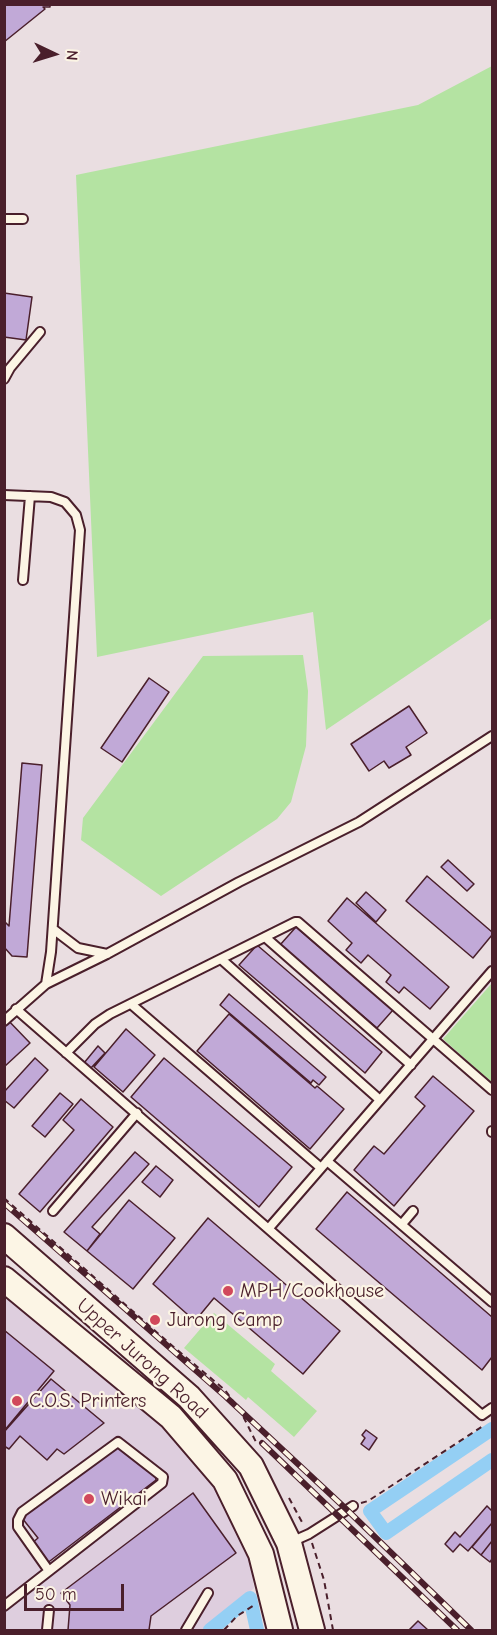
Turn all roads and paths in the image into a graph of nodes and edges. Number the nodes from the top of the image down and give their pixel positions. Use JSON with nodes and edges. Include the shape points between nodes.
{"nodes":[{"id":1,"x":4,"y":219,"type":"edge"},
{"id":2,"x":23,"y":219,"type":"dead end"},
{"id":3,"x":40,"y":332,"type":"dead end"},
{"id":4,"x":7,"y":366,"type":"edge"},
{"id":5,"x":4,"y":379,"type":"edge"},
{"id":6,"x":4,"y":495,"type":"edge"},
{"id":7,"x":30,"y":496,"type":"junction"},
{"id":8,"x":23,"y":580,"type":"dead end"},
{"id":9,"x":492,"y":736,"type":"edge"},
{"id":10,"x":53,"y":929,"type":"junction"},
{"id":11,"x":265,"y":937,"type":"junction"},
{"id":12,"x":107,"y":954,"type":"junction"},
{"id":13,"x":222,"y":959,"type":"junction"},
{"id":14,"x":492,"y":971,"type":"edge"},
{"id":15,"x":46,"y":984,"type":"junction"},
{"id":16,"x":131,"y":1004,"type":"junction"},
{"id":17,"x":16,"y":1009,"type":"junction"},
{"id":18,"x":4,"y":1021,"type":"edge"},
{"id":19,"x":434,"y":1039,"type":"junction"},
{"id":20,"x":66,"y":1053,"type":"junction"},
{"id":21,"x":411,"y":1065,"type":"junction"},
{"id":22,"x":492,"y":1090,"type":"edge"},
{"id":23,"x":380,"y":1100,"type":"junction"},
{"id":24,"x":137,"y":1113,"type":"junction"},
{"id":25,"x":327,"y":1161,"type":"junction"},
{"id":26,"x":321,"y":1168,"type":"junction"},
{"id":27,"x":53,"y":1211,"type":"dead end"},
{"id":28,"x":413,"y":1211,"type":"dead end"},
{"id":29,"x":402,"y":1224,"type":"junction"},
{"id":30,"x":269,"y":1228,"type":"junction"},
{"id":31,"x":4,"y":1236,"type":"edge"},
{"id":32,"x":4,"y":1279,"type":"edge"},
{"id":33,"x":492,"y":1302,"type":"edge"},
{"id":34,"x":492,"y":1408,"type":"edge"},
{"id":35,"x":483,"y":1426,"type":"dead end"},
{"id":36,"x":353,"y":1506,"type":"joint"},
{"id":37,"x":299,"y":1539,"type":"junction"},
{"id":38,"x":49,"y":1571,"type":"junction"},
{"id":39,"x":208,"y":1593,"type":"dead end"},
{"id":40,"x":4,"y":1606,"type":"edge"},
{"id":41,"x":49,"y":1610,"type":"dead end"},
{"id":42,"x":260,"y":1612,"type":"dead end"},
{"id":43,"x":47,"y":1630,"type":"edge"},
{"id":44,"x":186,"y":1630,"type":"edge"},
{"id":45,"x":224,"y":1630,"type":"edge"},
{"id":46,"x":280,"y":1630,"type":"edge"},
{"id":47,"x":312,"y":1630,"type":"edge"},
{"id":48,"x":333,"y":1630,"type":"edge"}],
"edges":[{"from":1,"to":2,"type":"lane"},
{"from":3,"to":4,"type":"lane"},
{"from":4,"to":5,"type":"lane"},
{"from":6,"to":7,"type":"lane"},
{"from":7,"to":8,"type":"lane"},
{"from":7,"to":10,"type":"lane","via":[[65,502],[76,515],[80,530]]},
{"from":9,"to":12,"type":"lane","via":[[359,822]]},
{"from":10,"to":12,"type":"lane","via":[[78,948]]},
{"from":10,"to":15,"type":"lane"},
{"from":11,"to":13,"type":"lane"},
{"from":11,"to":19,"type":"lane","via":[[295,922],[301,924]]},
{"from":11,"to":21,"type":"lane"},
{"from":12,"to":15,"type":"lane"},
{"from":13,"to":16,"type":"lane"},
{"from":13,"to":23,"type":"lane"},
{"from":14,"to":19,"type":"lane"},
{"from":15,"to":17,"type":"lane"},
{"from":16,"to":20,"type":"lane","via":[[99,1021]]},
{"from":16,"to":26,"type":"lane"},
{"from":17,"to":18,"type":"lane"},
{"from":17,"to":20,"type":"lane"},
{"from":19,"to":21,"type":"lane"},
{"from":19,"to":22,"type":"lane"},
{"from":20,"to":24,"type":"lane"},
{"from":21,"to":23,"type":"lane"},
{"from":23,"to":25,"type":"lane"},
{"from":24,"to":27,"type":"lane"},
{"from":24,"to":30,"type":"lane"},
{"from":25,"to":26,"type":"lane"},
{"from":25,"to":29,"type":"lane"},
{"from":26,"to":30,"type":"lane"},
{"from":28,"to":29,"type":"lane"},
{"from":29,"to":33,"type":"lane"},
{"from":30,"to":34,"type":"lane","via":[[482,1415]]},
{"from":31,"to":37,"type":"main road","name":"Upper Jurong Road","via":[[189,1397],[250,1466]]},
{"from":32,"to":46,"type":"main road","name":"Upper Jurong Road","via":[[171,1417],[225,1480],[261,1554]]},
{"from":35,"to":36,"type":"path","via":[[368,1501]]},
{"from":36,"to":37,"type":"lane"},
{"from":37,"to":47,"type":"main road","name":"Upper Jurong Road"},
{"from":37,"to":48,"type":"path","via":[[324,1580]]},
{"from":38,"to":38,"type":"lane","via":[[162,1483],[163,1477],[118,1442],[22,1512],[18,1527]]},
{"from":38,"to":40,"type":"lane"},
{"from":39,"to":44,"type":"lane"},
{"from":41,"to":43,"type":"lane"},
{"from":42,"to":45,"type":"path","via":[[258,1602]]}]}
